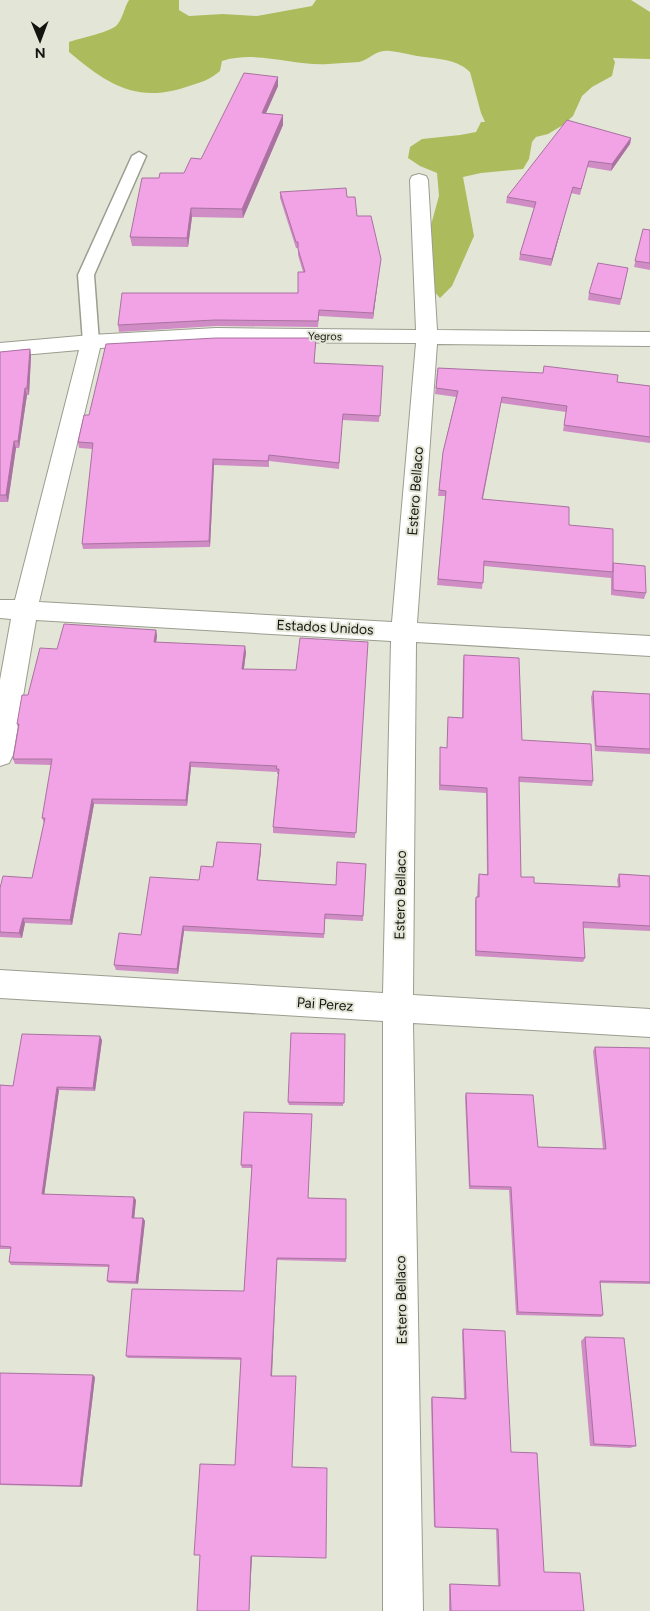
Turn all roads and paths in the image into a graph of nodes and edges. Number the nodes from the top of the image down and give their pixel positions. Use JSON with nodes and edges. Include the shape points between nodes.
{"nodes":[{"id":1,"x":139,"y":156,"type":"dead end"},
{"id":2,"x":419,"y":180,"type":"dead end"},
{"id":3,"x":427,"y":338,"type":"junction"},
{"id":4,"x":650,"y":339,"type":"edge"},
{"id":5,"x":91,"y":342,"type":"junction"},
{"id":6,"x":0,"y":350,"type":"edge"},
{"id":7,"x":0,"y":609,"type":"edge"},
{"id":8,"x":25,"y":610,"type":"junction"},
{"id":9,"x":404,"y":631,"type":"junction"},
{"id":10,"x":650,"y":646,"type":"edge"},
{"id":11,"x":0,"y":755,"type":"edge"},
{"id":12,"x":0,"y":984,"type":"edge"},
{"id":13,"x":398,"y":1009,"type":"junction"},
{"id":14,"x":650,"y":1023,"type":"edge"},
{"id":15,"x":403,"y":1611,"type":"edge"}],
"edges":[{"from":1,"to":5,"type":"lane","via":[[86,275]]},
{"from":2,"to":3,"type":"street","name":"Estero Bellaco"},
{"from":3,"to":4,"type":"street","name":"Yegros"},
{"from":3,"to":5,"type":"street","name":"Yegros","via":[[216,335]]},
{"from":3,"to":9,"type":"street","name":"Estero Bellaco"},
{"from":5,"to":6,"type":"street","name":"Yegros"},
{"from":5,"to":8,"type":"street"},
{"from":7,"to":8,"type":"street","name":"Estados Unidos"},
{"from":8,"to":9,"type":"street","name":"Estados Unidos"},
{"from":8,"to":11,"type":"street"},
{"from":9,"to":10,"type":"street","name":"Estados Unidos"},
{"from":9,"to":13,"type":"street","name":"Estero Bellaco"},
{"from":12,"to":13,"type":"street","name":"Pai Perez"},
{"from":13,"to":14,"type":"street","name":"Pai Perez"},
{"from":13,"to":15,"type":"street","name":"Estero Bellaco"}]}
